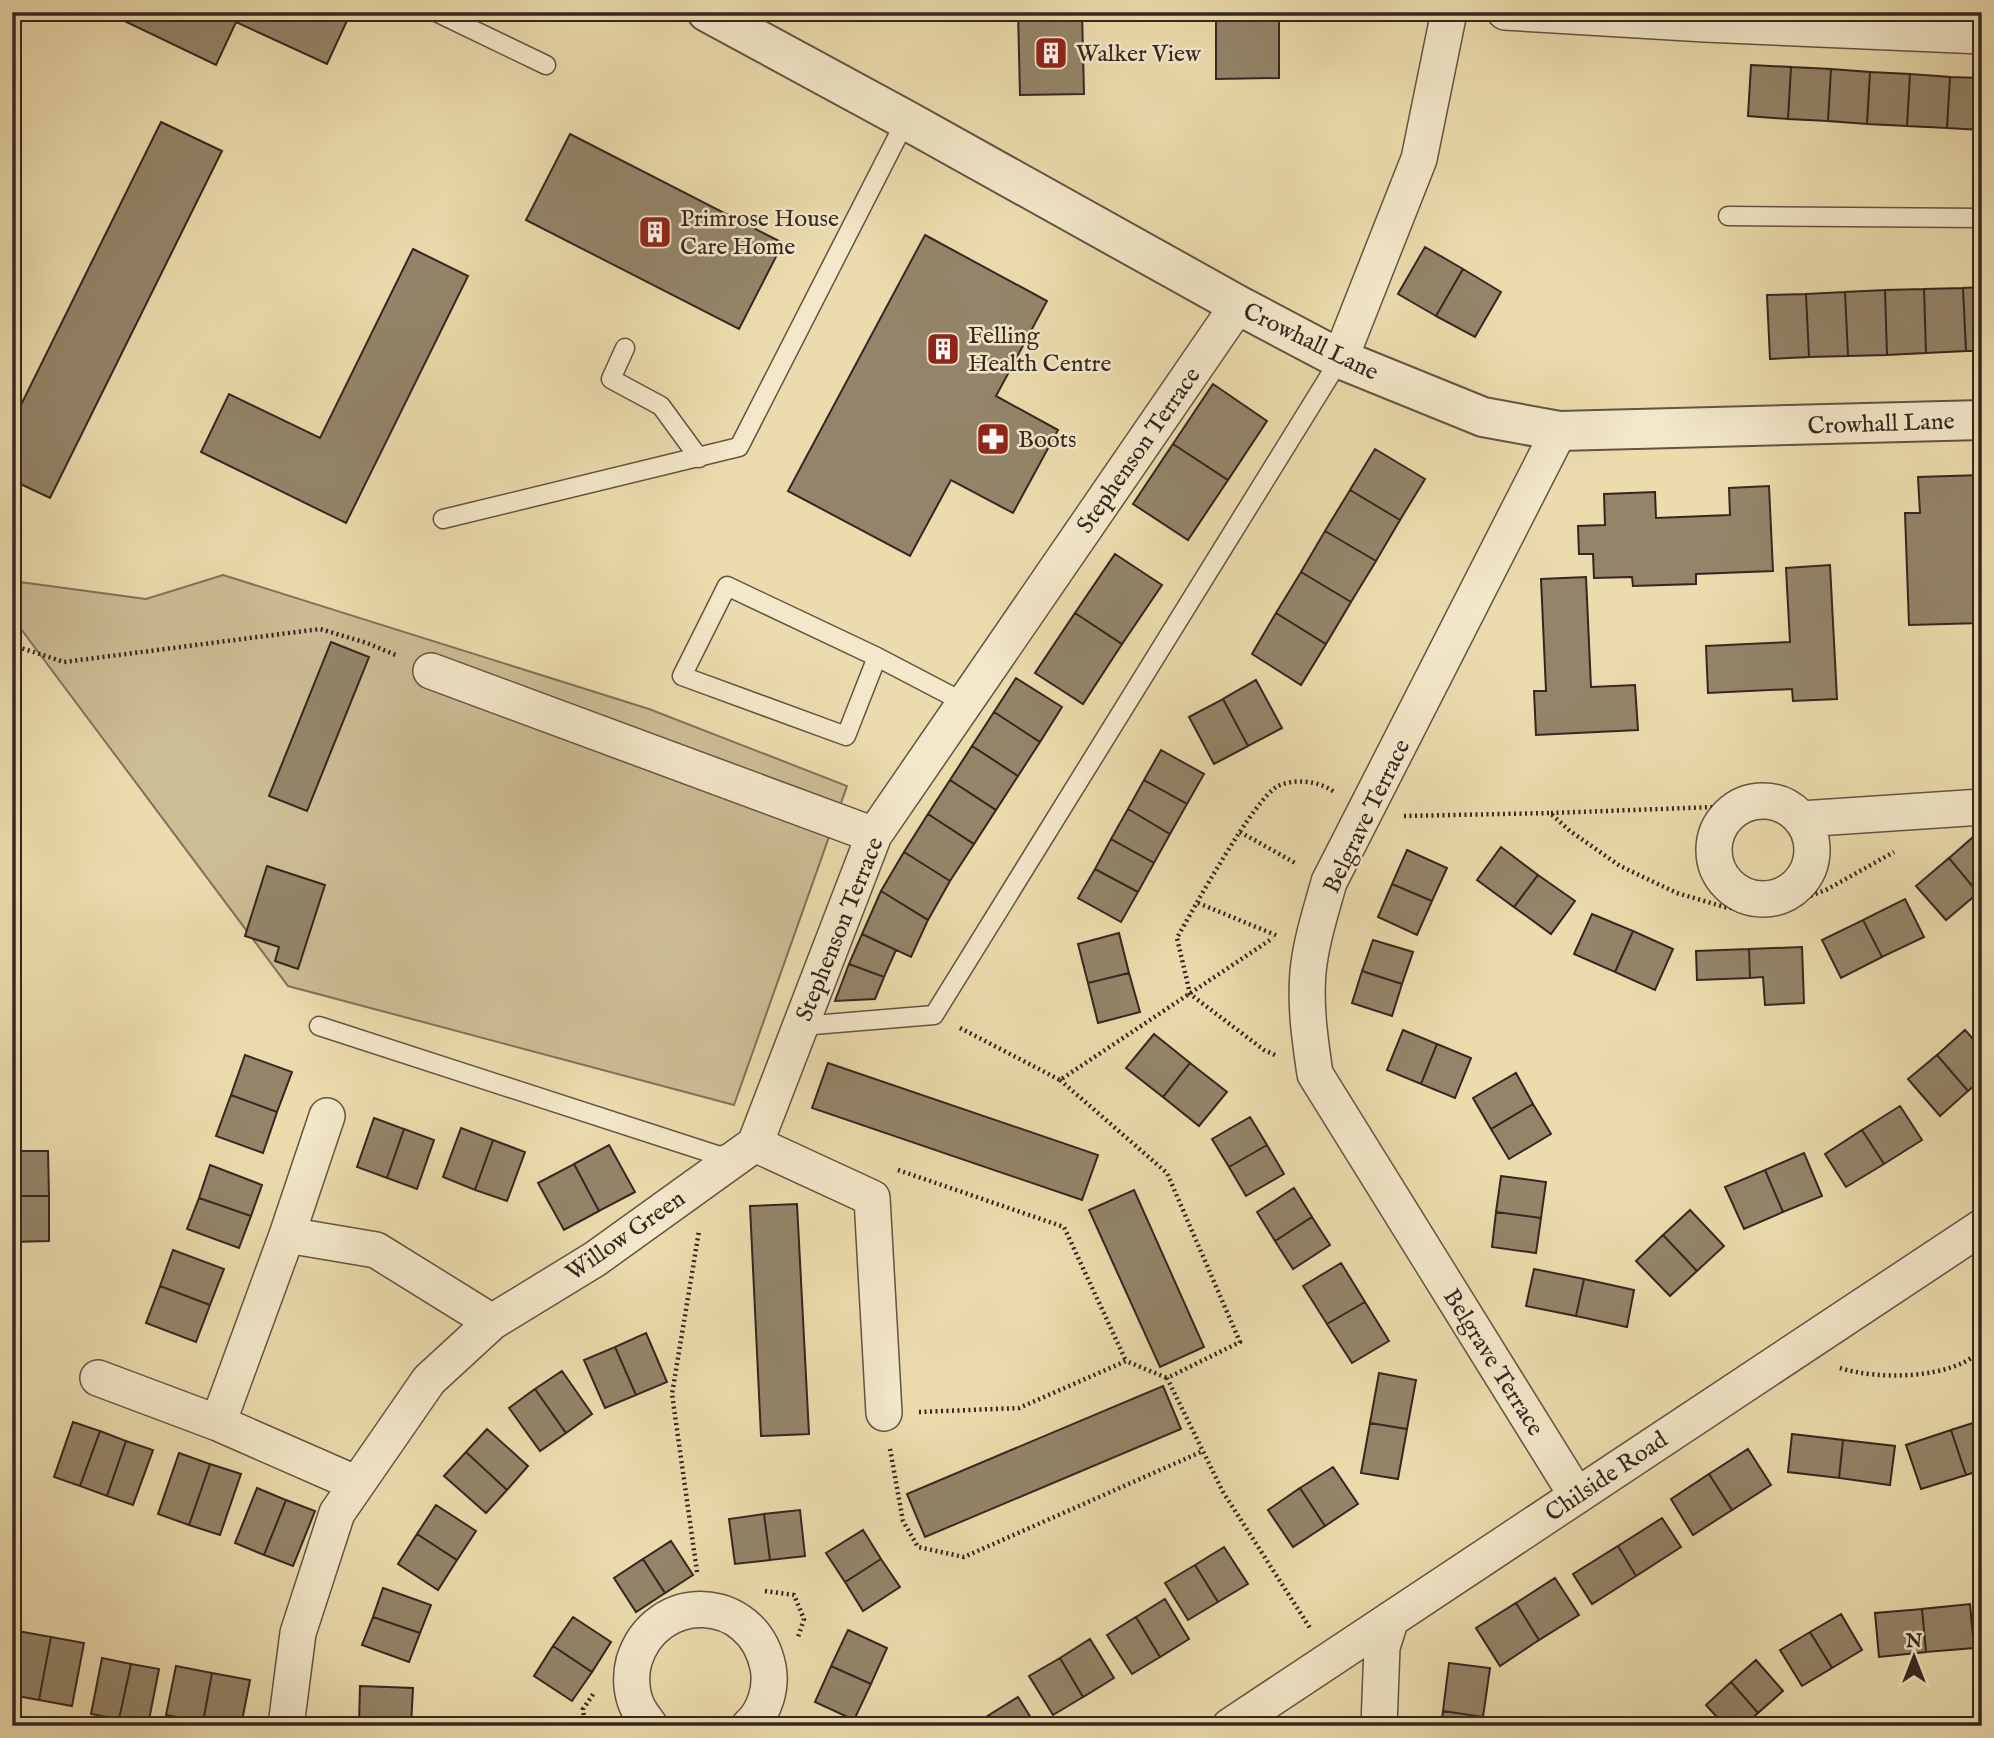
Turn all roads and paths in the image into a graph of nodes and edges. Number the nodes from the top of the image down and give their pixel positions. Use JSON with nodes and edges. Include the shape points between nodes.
{"nodes":[{"id":1,"x":436,"y":12,"type":"edge"},
{"id":2,"x":707,"y":12,"type":"edge"},
{"id":3,"x":1449,"y":12,"type":"edge"},
{"id":4,"x":1505,"y":12,"type":"edge"},
{"id":5,"x":1705,"y":18,"type":"edge"},
{"id":6,"x":1982,"y":36,"type":"edge"},
{"id":7,"x":546,"y":65,"type":"dead end"},
{"id":8,"x":906,"y":120,"type":"junction"},
{"id":9,"x":1728,"y":216,"type":"dead end"},
{"id":10,"x":1982,"y":218,"type":"edge"},
{"id":11,"x":1238,"y":305,"type":"junction"},
{"id":12,"x":625,"y":348,"type":"dead end"},
{"id":13,"x":1340,"y":359,"type":"junction"},
{"id":14,"x":1982,"y":420,"type":"edge"},
{"id":15,"x":1559,"y":431,"type":"junction"},
{"id":16,"x":699,"y":457,"type":"junction"},
{"id":17,"x":443,"y":519,"type":"dead end"},
{"id":18,"x":12,"y":645,"type":"edge"},
{"id":19,"x":877,"y":657,"type":"junction"},
{"id":20,"x":431,"y":671,"type":"joint"},
{"id":21,"x":965,"y":703,"type":"junction"},
{"id":22,"x":1741,"y":806,"type":"junction"},
{"id":23,"x":1982,"y":807,"type":"edge"},
{"id":24,"x":1930,"y":809,"type":"junction"},
{"id":25,"x":1550,"y":813,"type":"junction"},
{"id":26,"x":1364,"y":817,"type":"junction"},
{"id":27,"x":1801,"y":819,"type":"junction"},
{"id":28,"x":1240,"y":832,"type":"junction"},
{"id":29,"x":874,"y":835,"type":"junction"},
{"id":30,"x":1329,"y":882,"type":"junction"},
{"id":31,"x":1198,"y":903,"type":"junction"},
{"id":32,"x":1276,"y":936,"type":"junction"},
{"id":33,"x":1312,"y":951,"type":"junction"},
{"id":34,"x":1191,"y":994,"type":"junction"},
{"id":35,"x":934,"y":1015,"type":"junction"},
{"id":36,"x":319,"y":1026,"type":"dead end"},
{"id":37,"x":801,"y":1026,"type":"junction"},
{"id":38,"x":1315,"y":1074,"type":"junction"},
{"id":39,"x":1060,"y":1080,"type":"junction"},
{"id":40,"x":327,"y":1116,"type":"dead end"},
{"id":41,"x":755,"y":1144,"type":"junction"},
{"id":42,"x":707,"y":1178,"type":"junction"},
{"id":43,"x":872,"y":1198,"type":"junction"},
{"id":44,"x":1982,"y":1227,"type":"edge"},
{"id":45,"x":288,"y":1235,"type":"junction"},
{"id":46,"x":492,"y":1322,"type":"junction"},
{"id":47,"x":1982,"y":1349,"type":"edge"},
{"id":48,"x":1792,"y":1353,"type":"junction"},
{"id":49,"x":1126,"y":1361,"type":"junction"},
{"id":50,"x":98,"y":1378,"type":"dead end"},
{"id":51,"x":1167,"y":1378,"type":"junction"},
{"id":52,"x":884,"y":1413,"type":"junction"},
{"id":53,"x":218,"y":1423,"type":"junction"},
{"id":54,"x":1203,"y":1451,"type":"junction"},
{"id":55,"x":358,"y":1484,"type":"junction"},
{"id":56,"x":1577,"y":1496,"type":"junction"},
{"id":57,"x":759,"y":1592,"type":"dead end"},
{"id":58,"x":701,"y":1609,"type":"junction"},
{"id":59,"x":1391,"y":1619,"type":"junction"},
{"id":60,"x":797,"y":1641,"type":"dead end"},
{"id":61,"x":1331,"y":1660,"type":"junction"},
{"id":62,"x":286,"y":1726,"type":"edge"},
{"id":63,"x":650,"y":1726,"type":"edge"},
{"id":64,"x":749,"y":1726,"type":"edge"},
{"id":65,"x":1230,"y":1726,"type":"edge"},
{"id":66,"x":1379,"y":1726,"type":"edge"}],
"edges":[{"from":1,"to":7,"type":"lane"},
{"from":2,"to":8,"type":"street","name":"Crowhall Lane"},
{"from":3,"to":13,"type":"street","via":[[1419,159]]},
{"from":4,"to":5,"type":"street"},
{"from":5,"to":6,"type":"street"},
{"from":8,"to":11,"type":"street","name":"Crowhall Lane"},
{"from":8,"to":16,"type":"lane","via":[[739,447]]},
{"from":9,"to":10,"type":"lane"},
{"from":11,"to":13,"type":"street","name":"Crowhall Lane"},
{"from":11,"to":21,"type":"street","name":"Stephenson Terrace"},
{"from":12,"to":16,"type":"lane","via":[[611,379],[661,406]]},
{"from":13,"to":15,"type":"street","name":"Crowhall Lane","via":[[1483,416]]},
{"from":13,"to":35,"type":"lane"},
{"from":14,"to":15,"type":"street","name":"Crowhall Lane"},
{"from":15,"to":26,"type":"street","name":"Belgrave Terrace"},
{"from":16,"to":17,"type":"lane"},
{"from":18,"to":20,"type":"path","via":[[64,662],[320,629],[367,643]]},
{"from":19,"to":19,"type":"lane","via":[[846,736],[682,676],[727,586]]},
{"from":19,"to":21,"type":"lane"},
{"from":20,"to":29,"type":"street"},
{"from":21,"to":29,"type":"street","name":"Stephenson Terrace"},
{"from":22,"to":25,"type":"path"},
{"from":22,"to":27,"type":"street","via":[[1762,801],[1784,805]]},
{"from":22,"to":27,"type":"street","via":[[1724,820],[1714,840],[1714,862],[1724,881],[1752,898],[1784,895],[1802,881],[1811,861],[1811,839]]},
{"from":23,"to":24,"type":"street"},
{"from":24,"to":25,"type":"path","via":[[1916,836],[1885,859],[1826,890],[1783,906],[1728,908],[1677,893],[1620,866]]},
{"from":24,"to":27,"type":"street"},
{"from":25,"to":26,"type":"path"},
{"from":26,"to":28,"type":"path","via":[[1328,788],[1300,780],[1276,787]]},
{"from":26,"to":30,"type":"street","name":"Belgrave Terrace"},
{"from":28,"to":30,"type":"path"},
{"from":28,"to":31,"type":"path"},
{"from":29,"to":37,"type":"street","name":"Stephenson Terrace"},
{"from":30,"to":33,"type":"street","name":"Belgrave Terrace"},
{"from":31,"to":32,"type":"path"},
{"from":31,"to":34,"type":"path","via":[[1177,938]]},
{"from":32,"to":33,"type":"path"},
{"from":32,"to":34,"type":"path"},
{"from":33,"to":38,"type":"street","name":"Belgrave Terrace","via":[[1307,1023]]},
{"from":34,"to":38,"type":"path","via":[[1264,1050]]},
{"from":34,"to":39,"type":"path"},
{"from":35,"to":37,"type":"lane"},
{"from":35,"to":39,"type":"path"},
{"from":36,"to":41,"type":"lane","via":[[720,1156]]},
{"from":37,"to":41,"type":"street","name":"Stephenson Terrace"},
{"from":38,"to":56,"type":"street","name":"Belgrave Terrace"},
{"from":39,"to":51,"type":"path","via":[[1167,1173],[1240,1342]]},
{"from":40,"to":45,"type":"street"},
{"from":41,"to":42,"type":"street","name":"Willow Green"},
{"from":41,"to":43,"type":"street"},
{"from":42,"to":46,"type":"street","name":"Willow Green","via":[[595,1259]]},
{"from":42,"to":58,"type":"path","via":[[673,1394]]},
{"from":43,"to":49,"type":"path","via":[[897,1169],[1065,1227]]},
{"from":43,"to":52,"type":"street"},
{"from":44,"to":48,"type":"street","name":"Chilside Road"},
{"from":45,"to":46,"type":"street","via":[[376,1250]]},
{"from":45,"to":53,"type":"street"},
{"from":46,"to":55,"type":"street","name":"Willow Green","via":[[429,1380]]},
{"from":47,"to":48,"type":"path","via":[[1973,1359],[1921,1376],[1860,1374]]},
{"from":48,"to":56,"type":"street","name":"Chilside Road"},
{"from":49,"to":51,"type":"path"},
{"from":49,"to":52,"type":"path","via":[[1019,1408]]},
{"from":50,"to":53,"type":"street"},
{"from":51,"to":54,"type":"path"},
{"from":52,"to":54,"type":"path","via":[[903,1521],[918,1548],[964,1557]]},
{"from":53,"to":55,"type":"street"},
{"from":54,"to":61,"type":"path","via":[[1223,1492]]},
{"from":55,"to":62,"type":"street","name":"Willow Green","via":[[337,1513],[298,1633]]},
{"from":56,"to":59,"type":"street","name":"Chilside Road"},
{"from":57,"to":60,"type":"path","via":[[794,1595],[804,1619]]},
{"from":58,"to":63,"type":"street","via":[[678,1613],[657,1624],[638,1647],[631,1684],[638,1708]]},
{"from":58,"to":64,"type":"street","via":[[738,1620],[753,1633],[765,1654],[770,1677],[766,1701]]},
{"from":59,"to":61,"type":"street","name":"Chilside Road"},
{"from":59,"to":66,"type":"street","via":[[1382,1647]]},
{"from":61,"to":65,"type":"street","name":"Chilside Road"}]}
